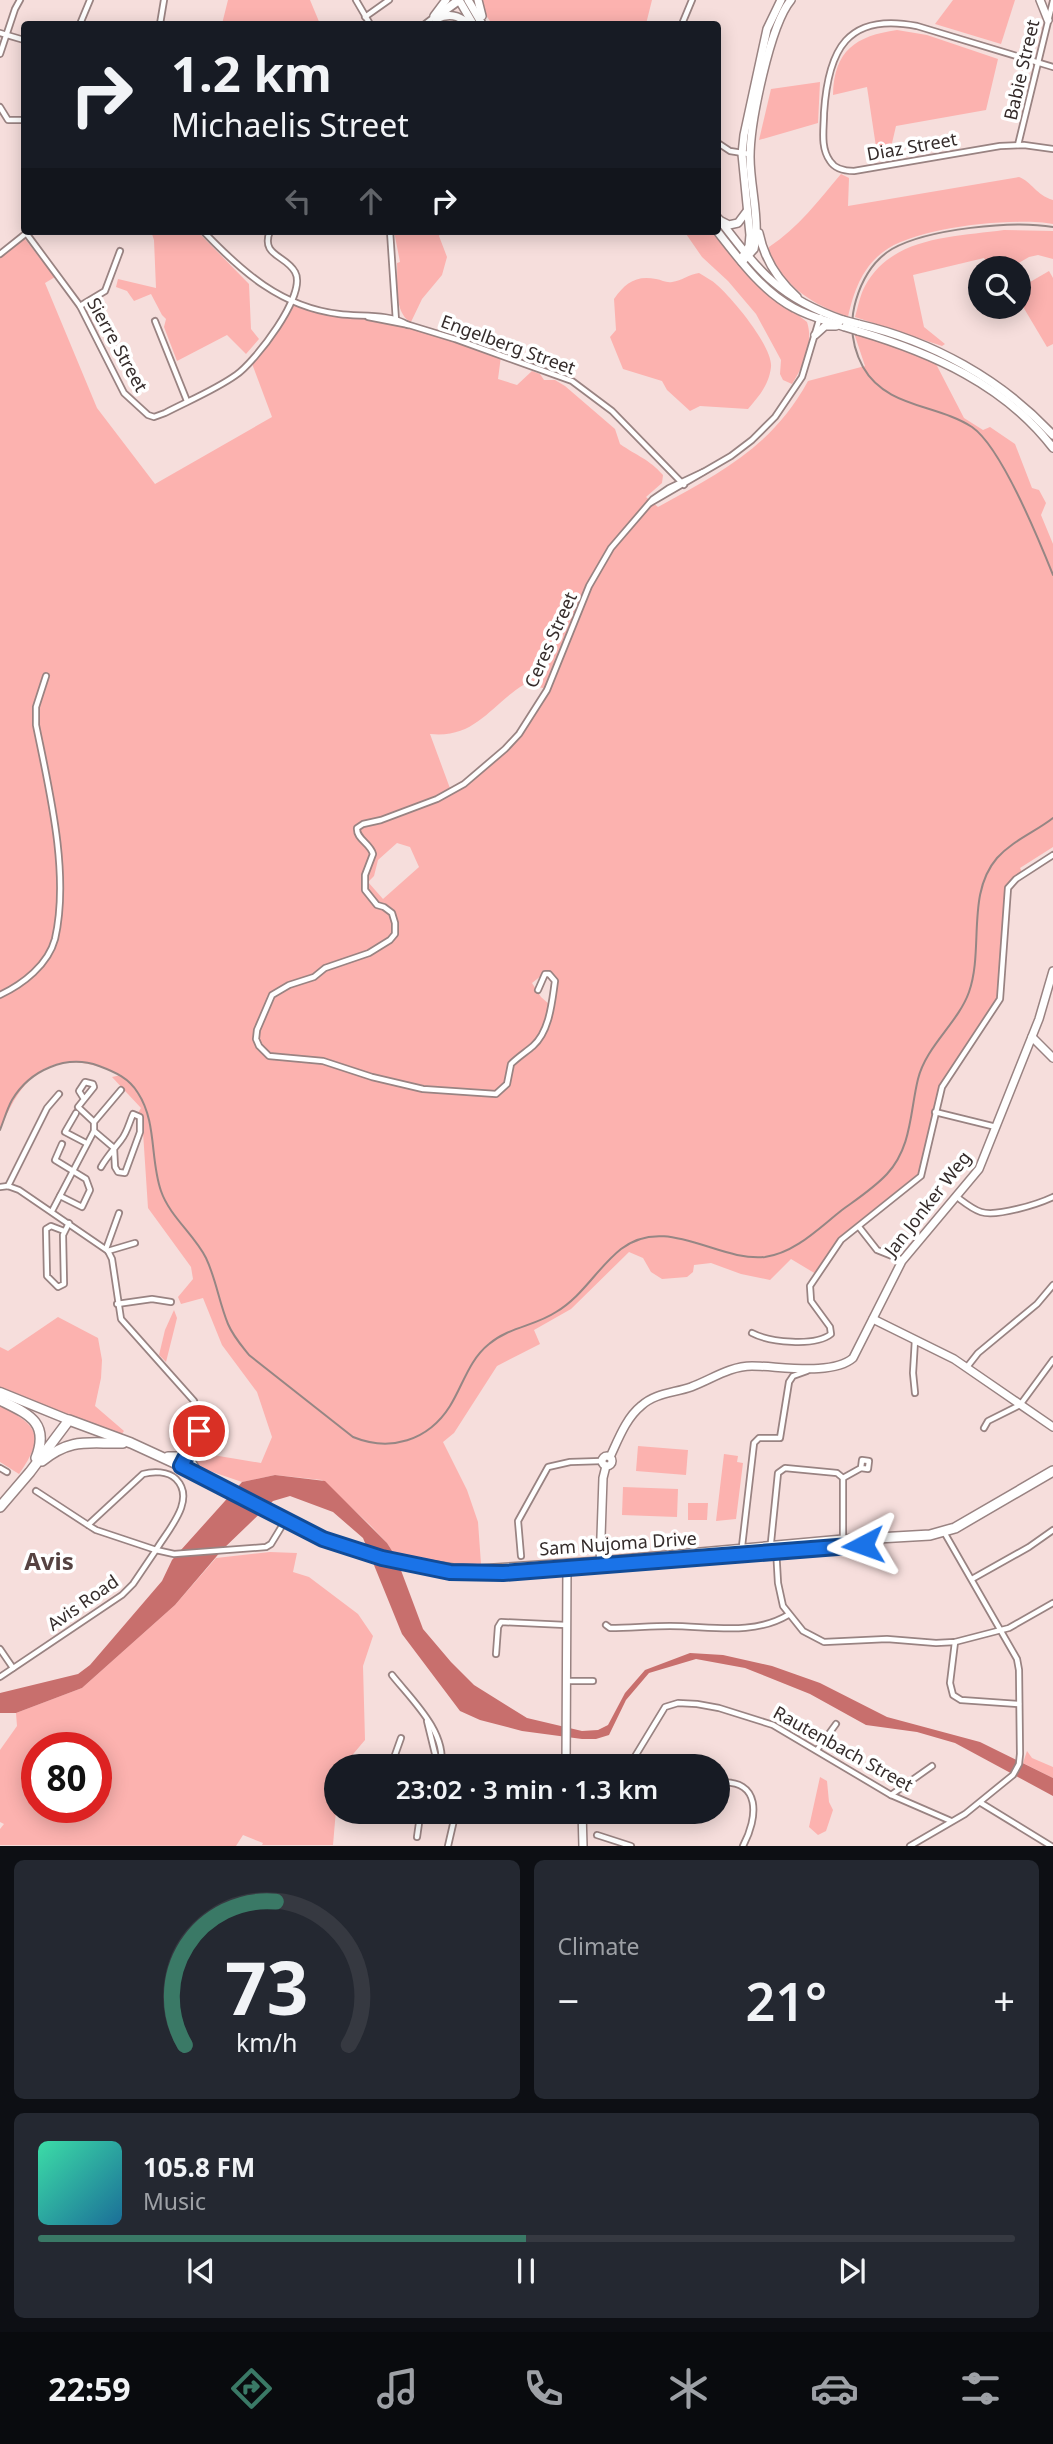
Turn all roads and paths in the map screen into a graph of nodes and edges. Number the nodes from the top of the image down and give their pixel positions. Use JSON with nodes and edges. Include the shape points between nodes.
{"nodes":[{"id":1,"x":20,"y":0,"type":"edge"},
{"id":2,"x":90,"y":0,"type":"edge"},
{"id":3,"x":164,"y":0,"type":"edge"},
{"id":4,"x":356,"y":0,"type":"edge"},
{"id":5,"x":389,"y":0,"type":"edge"},
{"id":6,"x":446,"y":0,"type":"edge"},
{"id":7,"x":461,"y":0,"type":"edge"},
{"id":8,"x":478,"y":0,"type":"edge"},
{"id":9,"x":692,"y":0,"type":"edge"},
{"id":10,"x":781,"y":0,"type":"edge"},
{"id":11,"x":791,"y":0,"type":"edge"},
{"id":12,"x":1040,"y":0,"type":"edge"},
{"id":13,"x":1053,"y":1,"type":"edge"},
{"id":14,"x":1050,"y":14,"type":"edge"},
{"id":15,"x":365,"y":17,"type":"junction"},
{"id":16,"x":435,"y":17,"type":"junction"},
{"id":17,"x":81,"y":21,"type":"edge"},
{"id":18,"x":160,"y":21,"type":"edge"},
{"id":19,"x":368,"y":21,"type":"edge"},
{"id":20,"x":430,"y":21,"type":"edge"},
{"id":21,"x":465,"y":21,"type":"edge"},
{"id":22,"x":470,"y":21,"type":"edge"},
{"id":23,"x":481,"y":21,"type":"edge"},
{"id":24,"x":483,"y":21,"type":"edge"},
{"id":25,"x":683,"y":21,"type":"edge"},
{"id":26,"x":0,"y":33,"type":"edge"},
{"id":27,"x":6,"y":35,"type":"junction"},
{"id":28,"x":21,"y":39,"type":"edge"},
{"id":29,"x":0,"y":54,"type":"edge"},
{"id":30,"x":1039,"y":63,"type":"junction"},
{"id":31,"x":1053,"y":67,"type":"edge"},
{"id":32,"x":0,"y":107,"type":"edge"},
{"id":33,"x":21,"y":120,"type":"edge"},
{"id":34,"x":1018,"y":145,"type":"junction"},
{"id":35,"x":721,"y":146,"type":"edge"},
{"id":36,"x":1053,"y":149,"type":"edge"},
{"id":37,"x":746,"y":154,"type":"junction"},
{"id":38,"x":748,"y":207,"type":"junction"},
{"id":39,"x":756,"y":215,"type":"junction"},
{"id":40,"x":721,"y":220,"type":"edge"},
{"id":41,"x":721,"y":223,"type":"edge"},
{"id":42,"x":23,"y":235,"type":"edge"},
{"id":43,"x":29,"y":235,"type":"edge"},
{"id":44,"x":207,"y":235,"type":"edge"},
{"id":45,"x":269,"y":235,"type":"edge"},
{"id":46,"x":390,"y":235,"type":"edge"},
{"id":47,"x":721,"y":235,"type":"edge"},
{"id":48,"x":120,"y":251,"type":"dead end"},
{"id":49,"x":0,"y":254,"type":"edge"},
{"id":50,"x":744,"y":258,"type":"junction"},
{"id":51,"x":291,"y":302,"type":"junction"},
{"id":52,"x":80,"y":306,"type":"junction"},
{"id":53,"x":806,"y":306,"type":"junction"},
{"id":54,"x":395,"y":310,"type":"junction"},
{"id":55,"x":821,"y":315,"type":"junction"},
{"id":56,"x":368,"y":317,"type":"junction"},
{"id":57,"x":381,"y":318,"type":"junction"},
{"id":58,"x":155,"y":321,"type":"dead end"},
{"id":59,"x":403,"y":321,"type":"junction"},
{"id":60,"x":396,"y":322,"type":"junction"},
{"id":61,"x":844,"y":325,"type":"junction"},
{"id":62,"x":409,"y":326,"type":"junction"},
{"id":63,"x":858,"y":328,"type":"junction"},
{"id":64,"x":815,"y":335,"type":"junction"},
{"id":65,"x":187,"y":401,"type":"junction"},
{"id":66,"x":1053,"y":435,"type":"edge"},
{"id":67,"x":1053,"y":448,"type":"edge"},
{"id":68,"x":703,"y":472,"type":"junction"},
{"id":69,"x":676,"y":474,"type":"junction"},
{"id":70,"x":694,"y":475,"type":"junction"},
{"id":71,"x":683,"y":484,"type":"junction"},
{"id":72,"x":669,"y":488,"type":"junction"},
{"id":73,"x":650,"y":503,"type":"junction"},
{"id":74,"x":46,"y":676,"type":"dead end"},
{"id":75,"x":1053,"y":855,"type":"edge"},
{"id":76,"x":1053,"y":971,"type":"edge"},
{"id":77,"x":538,"y":990,"type":"dead end"},
{"id":78,"x":1051,"y":990,"type":"edge"},
{"id":79,"x":0,"y":995,"type":"edge"},
{"id":80,"x":1032,"y":1037,"type":"junction"},
{"id":81,"x":1053,"y":1058,"type":"edge"},
{"id":82,"x":121,"y":1090,"type":"dead end"},
{"id":83,"x":59,"y":1094,"type":"dead end"},
{"id":84,"x":84,"y":1099,"type":"dead end"},
{"id":85,"x":935,"y":1112,"type":"junction"},
{"id":86,"x":75,"y":1113,"type":"dead end"},
{"id":87,"x":94,"y":1122,"type":"junction"},
{"id":88,"x":997,"y":1127,"type":"junction"},
{"id":89,"x":94,"y":1131,"type":"junction"},
{"id":90,"x":86,"y":1143,"type":"junction"},
{"id":91,"x":62,"y":1144,"type":"dead end"},
{"id":92,"x":114,"y":1148,"type":"junction"},
{"id":93,"x":101,"y":1167,"type":"dead end"},
{"id":94,"x":73,"y":1169,"type":"junction"},
{"id":95,"x":8,"y":1186,"type":"junction"},
{"id":96,"x":0,"y":1187,"type":"edge"},
{"id":97,"x":60,"y":1196,"type":"junction"},
{"id":98,"x":1053,"y":1197,"type":"edge"},
{"id":99,"x":957,"y":1198,"type":"junction"},
{"id":100,"x":52,"y":1211,"type":"junction"},
{"id":101,"x":118,"y":1213,"type":"dead end"},
{"id":102,"x":69,"y":1223,"type":"junction"},
{"id":103,"x":859,"y":1227,"type":"junction"},
{"id":104,"x":64,"y":1231,"type":"junction"},
{"id":105,"x":135,"y":1242,"type":"dead end"},
{"id":106,"x":107,"y":1250,"type":"junction"},
{"id":107,"x":902,"y":1261,"type":"junction"},
{"id":108,"x":1053,"y":1285,"type":"edge"},
{"id":109,"x":171,"y":1302,"type":"dead end"},
{"id":110,"x":117,"y":1304,"type":"junction"},
{"id":111,"x":873,"y":1319,"type":"junction"},
{"id":112,"x":752,"y":1333,"type":"dead end"},
{"id":113,"x":915,"y":1339,"type":"junction"},
{"id":114,"x":1053,"y":1360,"type":"edge"},
{"id":115,"x":967,"y":1367,"type":"junction"},
{"id":116,"x":810,"y":1368,"type":"junction"},
{"id":117,"x":915,"y":1392,"type":"dead end"},
{"id":118,"x":0,"y":1396,"type":"edge"},
{"id":119,"x":1020,"y":1405,"type":"junction"},
{"id":120,"x":68,"y":1421,"type":"junction"},
{"id":121,"x":1053,"y":1427,"type":"edge"},
{"id":122,"x":984,"y":1428,"type":"dead end"},
{"id":123,"x":123,"y":1443,"type":"junction"},
{"id":124,"x":135,"y":1446,"type":"junction"},
{"id":125,"x":189,"y":1453,"type":"junction"},
{"id":126,"x":161,"y":1456,"type":"junction"},
{"id":127,"x":606,"y":1461,"type":"junction"},
{"id":128,"x":181,"y":1466,"type":"junction"},
{"id":129,"x":0,"y":1468,"type":"edge"},
{"id":130,"x":861,"y":1468,"type":"dead end"},
{"id":131,"x":1053,"y":1471,"type":"edge"},
{"id":132,"x":7,"y":1472,"type":"dead end"},
{"id":133,"x":30,"y":1472,"type":"junction"},
{"id":134,"x":206,"y":1478,"type":"junction"},
{"id":135,"x":843,"y":1478,"type":"junction"},
{"id":136,"x":1053,"y":1478,"type":"edge"},
{"id":137,"x":36,"y":1491,"type":"dead end"},
{"id":138,"x":0,"y":1507,"type":"edge"},
{"id":139,"x":285,"y":1520,"type":"junction"},
{"id":140,"x":88,"y":1525,"type":"junction"},
{"id":141,"x":1053,"y":1530,"type":"edge"},
{"id":142,"x":945,"y":1535,"type":"junction"},
{"id":143,"x":843,"y":1544,"type":"junction"},
{"id":144,"x":156,"y":1550,"type":"junction"},
{"id":145,"x":773,"y":1550,"type":"junction"},
{"id":146,"x":741,"y":1553,"type":"junction"},
{"id":147,"x":521,"y":1556,"type":"dead end"},
{"id":148,"x":600,"y":1564,"type":"junction"},
{"id":149,"x":567,"y":1566,"type":"junction"},
{"id":150,"x":972,"y":1579,"type":"junction"},
{"id":151,"x":1053,"y":1603,"type":"edge"},
{"id":152,"x":788,"y":1615,"type":"junction"},
{"id":153,"x":567,"y":1625,"type":"junction"},
{"id":154,"x":606,"y":1625,"type":"dead end"},
{"id":155,"x":1002,"y":1631,"type":"junction"},
{"id":156,"x":955,"y":1642,"type":"junction"},
{"id":157,"x":0,"y":1649,"type":"edge"},
{"id":158,"x":496,"y":1654,"type":"dead end"},
{"id":159,"x":13,"y":1668,"type":"junction"},
{"id":160,"x":392,"y":1675,"type":"dead end"},
{"id":161,"x":0,"y":1677,"type":"edge"},
{"id":162,"x":565,"y":1681,"type":"junction"},
{"id":163,"x":593,"y":1681,"type":"dead end"},
{"id":164,"x":1019,"y":1704,"type":"junction"},
{"id":165,"x":836,"y":1724,"type":"dead end"},
{"id":166,"x":401,"y":1738,"type":"dead end"},
{"id":167,"x":817,"y":1750,"type":"junction"},
{"id":168,"x":395,"y":1754,"type":"edge"},
{"id":169,"x":442,"y":1754,"type":"edge"},
{"id":170,"x":566,"y":1754,"type":"edge"},
{"id":171,"x":637,"y":1754,"type":"edge"},
{"id":172,"x":932,"y":1766,"type":"dead end"},
{"id":173,"x":730,"y":1783,"type":"edge"},
{"id":174,"x":891,"y":1795,"type":"junction"},
{"id":175,"x":981,"y":1803,"type":"junction"},
{"id":176,"x":952,"y":1822,"type":"junction"},
{"id":177,"x":419,"y":1824,"type":"edge"},
{"id":178,"x":453,"y":1824,"type":"edge"},
{"id":179,"x":582,"y":1824,"type":"edge"},
{"id":180,"x":597,"y":1835,"type":"dead end"},
{"id":181,"x":416,"y":1837,"type":"dead end"},
{"id":182,"x":448,"y":1846,"type":"edge"},
{"id":183,"x":583,"y":1846,"type":"edge"},
{"id":184,"x":631,"y":1846,"type":"edge"},
{"id":185,"x":743,"y":1846,"type":"edge"},
{"id":186,"x":910,"y":1846,"type":"edge"},
{"id":187,"x":1051,"y":1846,"type":"edge"}],
"edges":[{"from":1,"to":27,"type":"street"},
{"from":2,"to":17,"type":"street"},
{"from":3,"to":18,"type":"street"},
{"from":4,"to":15,"type":"street"},
{"from":5,"to":15,"type":"street"},
{"from":6,"to":16,"type":"main road"},
{"from":7,"to":16,"type":"street"},
{"from":7,"to":22,"type":"main road"},
{"from":7,"to":23,"type":"main road"},
{"from":8,"to":24,"type":"main road"},
{"from":9,"to":25,"type":"street"},
{"from":10,"to":37,"type":"main road","via":[[762,48]]},
{"from":11,"to":37,"type":"main road","via":[[774,32]]},
{"from":12,"to":14,"type":"main road"},
{"from":13,"to":14,"type":"street","name":"Babie Street"},
{"from":14,"to":30,"type":"street","name":"Babie Street"},
{"from":15,"to":19,"type":"street"},
{"from":16,"to":20,"type":"street"},
{"from":16,"to":21,"type":"main road","via":[[453,15]]},
{"from":26,"to":27,"type":"street"},
{"from":27,"to":28,"type":"street"},
{"from":27,"to":29,"type":"street"},
{"from":30,"to":31,"type":"street","name":"Diaz Street"},
{"from":30,"to":34,"type":"street","name":"Babie Street"},
{"from":30,"to":34,"type":"street","name":"Diaz Street","via":[[917,26],[885,22],[850,37],[833,57],[828,73],[824,150],[831,163],[844,171]]},
{"from":32,"to":33,"type":"street","via":[[8,120]]},
{"from":34,"to":36,"type":"street","name":"Diaz Street"},
{"from":35,"to":37,"type":"street"},
{"from":37,"to":38,"type":"main road"},
{"from":37,"to":39,"type":"main road"},
{"from":38,"to":40,"type":"main road","via":[[738,223],[729,225]]},
{"from":38,"to":50,"type":"main road","via":[[750,241]]},
{"from":39,"to":50,"type":"main road","via":[[756,243]]},
{"from":39,"to":53,"type":"main road","via":[[771,265]]},
{"from":41,"to":50,"type":"main road"},
{"from":42,"to":49,"type":"street"},
{"from":43,"to":52,"type":"street","name":"Sierre Street"},
{"from":44,"to":51,"type":"street","name":"Engelberg Street","via":[[242,270]]},
{"from":45,"to":51,"type":"street","via":[[270,249],[296,274]]},
{"from":46,"to":54,"type":"street"},
{"from":47,"to":50,"type":"main road"},
{"from":48,"to":52,"type":"street","via":[[105,291]]},
{"from":50,"to":53,"type":"main road"},
{"from":50,"to":55,"type":"main road","via":[[778,298],[804,313]]},
{"from":51,"to":56,"type":"street","name":"Engelberg Street","via":[[332,314]]},
{"from":51,"to":65,"type":"street","name":"Sierre Street","via":[[243,370]]},
{"from":52,"to":65,"type":"street","name":"Sierre Street","via":[[124,393],[143,412],[159,416]]},
{"from":53,"to":55,"type":"main road"},
{"from":54,"to":57,"type":"street"},
{"from":54,"to":59,"type":"street"},
{"from":54,"to":60,"type":"street"},
{"from":55,"to":61,"type":"main road"},
{"from":55,"to":64,"type":"street","name":"Ceres Street"},
{"from":56,"to":57,"type":"street","name":"Engelberg Street"},
{"from":56,"to":60,"type":"street","name":"Engelberg Street"},
{"from":57,"to":60,"type":"street","name":"Engelberg Street"},
{"from":58,"to":65,"type":"street"},
{"from":59,"to":60,"type":"street","name":"Engelberg Street"},
{"from":59,"to":62,"type":"street","name":"Engelberg Street"},
{"from":60,"to":62,"type":"street","name":"Engelberg Street"},
{"from":61,"to":63,"type":"main road","bridge":true},
{"from":61,"to":64,"type":"main road","via":[[825,326]]},
{"from":62,"to":69,"type":"street","name":"Engelberg Street","via":[[572,381],[612,411]]},
{"from":63,"to":66,"type":"main road","via":[[928,346],[961,363],[1005,391]]},
{"from":63,"to":67,"type":"main road","via":[[932,356],[974,378],[1013,406]]},
{"from":64,"to":68,"type":"street","name":"Ceres Street","via":[[802,377],[781,411],[752,440]]},
{"from":68,"to":70,"type":"street","name":"Ceres Street"},
{"from":68,"to":71,"type":"street","name":"Ceres Street"},
{"from":69,"to":70,"type":"street"},
{"from":69,"to":71,"type":"street","name":"Engelberg Street"},
{"from":69,"to":72,"type":"street"},
{"from":70,"to":71,"type":"street","name":"Ceres Street"},
{"from":71,"to":72,"type":"street","name":"Ceres Street"},
{"from":71,"to":73,"type":"street","name":"Ceres Street"},
{"from":72,"to":73,"type":"street","name":"Ceres Street"},
{"from":73,"to":77,"type":"street","name":"Ceres Street","via":[[603,561],[547,690],[519,734],[464,784],[424,805],[356,829],[373,854],[365,890],[377,905],[392,913],[395,934],[369,953],[325,968],[272,995],[257,1042],[271,1057],[323,1061],[423,1089],[496,1094],[507,1084],[511,1064],[542,1034],[551,1006],[553,977],[545,974]]},
{"from":74,"to":79,"type":"street","via":[[36,707],[36,725],[57,832],[59,895],[54,940],[33,974]]},
{"from":75,"to":85,"type":"street","via":[[1008,888],[1000,999],[947,1076]]},
{"from":76,"to":78,"type":"main road","name":"Jan Jonker Weg"},
{"from":78,"to":80,"type":"main road","name":"Jan Jonker Weg"},
{"from":80,"to":81,"type":"main road"},
{"from":80,"to":88,"type":"main road","name":"Jan Jonker Weg"},
{"from":82,"to":87,"type":"street"},
{"from":83,"to":95,"type":"street","via":[[47,1108]]},
{"from":84,"to":87,"type":"street","via":[[78,1107]]},
{"from":85,"to":88,"type":"street"},
{"from":85,"to":103,"type":"street","via":[[921,1176]]},
{"from":86,"to":90,"type":"street","via":[[65,1132]]},
{"from":87,"to":89,"type":"street"},
{"from":88,"to":99,"type":"main road","name":"Jan Jonker Weg","via":[[979,1170]]},
{"from":89,"to":90,"type":"street"},
{"from":89,"to":92,"type":"street"},
{"from":90,"to":94,"type":"street"},
{"from":91,"to":94,"type":"street","via":[[55,1160]]},
{"from":92,"to":92,"type":"street","via":[[133,1114],[140,1117],[140,1132],[125,1173],[115,1167]]},
{"from":92,"to":93,"type":"street"},
{"from":94,"to":97,"type":"street"},
{"from":94,"to":97,"type":"street","via":[[89,1186],[83,1206]]},
{"from":95,"to":96,"type":"street"},
{"from":95,"to":100,"type":"street"},
{"from":97,"to":100,"type":"street"},
{"from":98,"to":99,"type":"street","via":[[988,1214]]},
{"from":99,"to":107,"type":"main road","name":"Jan Jonker Weg"},
{"from":100,"to":102,"type":"street"},
{"from":101,"to":106,"type":"street"},
{"from":102,"to":104,"type":"street"},
{"from":102,"to":106,"type":"street"},
{"from":103,"to":107,"type":"street","via":[[877,1250]]},
{"from":103,"to":112,"type":"street","via":[[841,1240],[810,1286],[811,1301],[831,1327],[831,1334],[793,1342]]},
{"from":104,"to":104,"type":"street","via":[[64,1284],[58,1287],[47,1276],[46,1229],[51,1226]]},
{"from":105,"to":106,"type":"street"},
{"from":106,"to":110,"type":"street"},
{"from":107,"to":111,"type":"main road","name":"Jan Jonker Weg"},
{"from":108,"to":115,"type":"street"},
{"from":109,"to":110,"type":"street","via":[[152,1299]]},
{"from":110,"to":125,"type":"street","via":[[123,1322],[194,1401],[200,1421]]},
{"from":111,"to":113,"type":"main road"},
{"from":111,"to":116,"type":"main road","name":"Jan Jonker Weg","via":[[848,1362]]},
{"from":113,"to":115,"type":"main road"},
{"from":113,"to":117,"type":"street"},
{"from":114,"to":119,"type":"street"},
{"from":115,"to":119,"type":"main road"},
{"from":116,"to":127,"type":"main road","name":"Jan Jonker Weg","via":[[735,1368],[651,1399],[631,1418]]},
{"from":116,"to":146,"type":"street","via":[[789,1382],[780,1438],[759,1438],[754,1443]]},
{"from":118,"to":120,"type":"main road","name":"Sam Nujoma Drive"},
{"from":118,"to":133,"type":"highway","via":[[26,1413],[39,1429],[40,1448]]},
{"from":119,"to":121,"type":"main road"},
{"from":119,"to":122,"type":"street","via":[[988,1421]]},
{"from":120,"to":123,"type":"highway"},
{"from":120,"to":124,"type":"highway","name":"Sam Nujoma Drive"},
{"from":120,"to":133,"type":"highway"},
{"from":123,"to":124,"type":"highway"},
{"from":123,"to":133,"type":"highway","via":[[70,1445]]},
{"from":124,"to":126,"type":"highway","name":"Sam Nujoma Drive"},
{"from":125,"to":126,"type":"highway"},
{"from":125,"to":128,"type":"street"},
{"from":125,"to":134,"type":"highway","via":[[193,1467]]},
{"from":126,"to":128,"type":"highway","name":"Sam Nujoma Drive"},
{"from":127,"to":147,"type":"street","via":[[548,1467],[518,1521]]},
{"from":127,"to":148,"type":"main road","name":"Jan Jonker Weg"},
{"from":128,"to":134,"type":"highway","name":"Sam Nujoma Drive"},
{"from":129,"to":132,"type":"street"},
{"from":130,"to":135,"type":"street"},
{"from":131,"to":142,"type":"highway","name":"Sam Nujoma Drive"},
{"from":133,"to":138,"type":"highway"},
{"from":134,"to":139,"type":"highway","name":"Sam Nujoma Drive"},
{"from":135,"to":143,"type":"street"},
{"from":135,"to":145,"type":"street","via":[[837,1473],[779,1471]]},
{"from":136,"to":142,"type":"highway","name":"Sam Nujoma Drive"},
{"from":137,"to":140,"type":"street"},
{"from":139,"to":144,"type":"street","via":[[266,1547],[174,1554]]},
{"from":139,"to":149,"type":"highway","name":"Sam Nujoma Drive","via":[[356,1550],[450,1572]]},
{"from":140,"to":144,"type":"street"},
{"from":140,"to":144,"type":"street","name":"Avis Road","via":[[144,1474],[172,1476],[181,1487],[183,1503]]},
{"from":141,"to":150,"type":"street"},
{"from":142,"to":143,"type":"highway","name":"Sam Nujoma Drive"},
{"from":142,"to":150,"type":"street"},
{"from":143,"to":145,"type":"highway","name":"Sam Nujoma Drive"},
{"from":144,"to":159,"type":"street","name":"Avis Road","via":[[122,1595]]},
{"from":145,"to":146,"type":"highway","name":"Sam Nujoma Drive"},
{"from":145,"to":152,"type":"street","via":[[780,1596]]},
{"from":146,"to":148,"type":"highway","name":"Sam Nujoma Drive"},
{"from":148,"to":149,"type":"highway","name":"Sam Nujoma Drive"},
{"from":149,"to":153,"type":"main road"},
{"from":150,"to":155,"type":"street"},
{"from":151,"to":155,"type":"street"},
{"from":152,"to":154,"type":"street","via":[[752,1628]]},
{"from":152,"to":156,"type":"street","via":[[803,1631],[824,1642]]},
{"from":153,"to":158,"type":"street","via":[[501,1622]]},
{"from":153,"to":162,"type":"main road"},
{"from":155,"to":156,"type":"street"},
{"from":155,"to":164,"type":"street","via":[[1017,1659]]},
{"from":156,"to":164,"type":"street","via":[[953,1695],[961,1700]]},
{"from":157,"to":159,"type":"street"},
{"from":159,"to":161,"type":"street","name":"Avis Road"},
{"from":160,"to":169,"type":"street","via":[[426,1720]]},
{"from":162,"to":163,"type":"street"},
{"from":162,"to":170,"type":"main road"},
{"from":164,"to":175,"type":"street","via":[[1019,1764],[1008,1781]]},
{"from":165,"to":167,"type":"street"},
{"from":166,"to":168,"type":"street"},
{"from":167,"to":171,"type":"street","name":"Rautenbach Street","via":[[758,1719],[678,1703],[665,1707]]},
{"from":167,"to":174,"type":"street","name":"Rautenbach Street"},
{"from":172,"to":174,"type":"street"},
{"from":173,"to":185,"type":"street","via":[[740,1785],[753,1805],[752,1828]]},
{"from":174,"to":176,"type":"street","name":"Rautenbach Street"},
{"from":175,"to":176,"type":"street"},
{"from":175,"to":187,"type":"street"},
{"from":176,"to":186,"type":"street"},
{"from":177,"to":181,"type":"street"},
{"from":178,"to":182,"type":"street"},
{"from":179,"to":183,"type":"main road"},
{"from":180,"to":184,"type":"street"}]}
